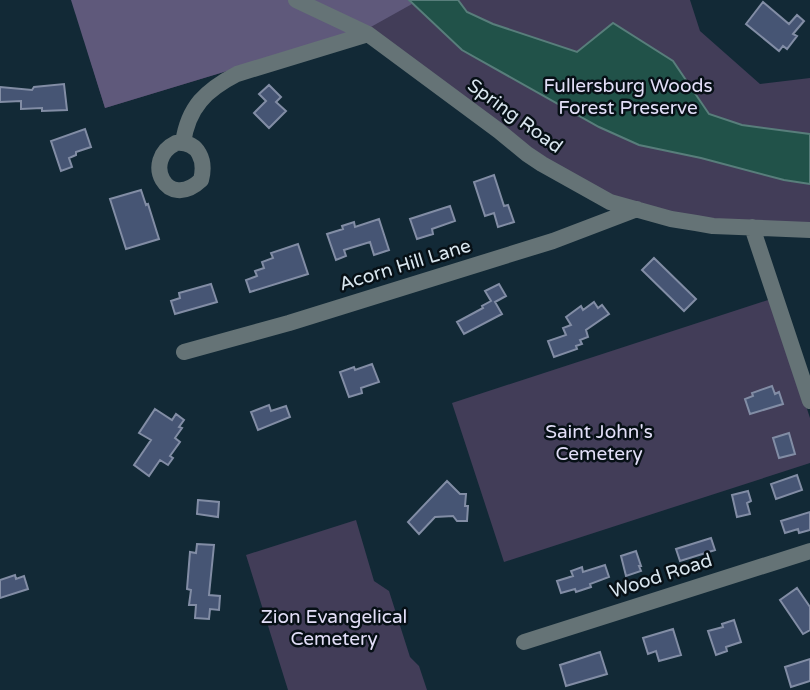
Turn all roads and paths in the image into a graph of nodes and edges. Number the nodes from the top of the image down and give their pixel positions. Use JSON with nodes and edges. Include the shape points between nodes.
{"nodes":[{"id":1,"x":296,"y":0,"type":"edge"},
{"id":2,"x":368,"y":34,"type":"junction"},
{"id":3,"x":183,"y":143,"type":"dead end"},
{"id":4,"x":637,"y":209,"type":"junction"},
{"id":5,"x":752,"y":228,"type":"junction"},
{"id":6,"x":810,"y":230,"type":"edge"},
{"id":7,"x":184,"y":352,"type":"dead end"},
{"id":8,"x":810,"y":401,"type":"edge"},
{"id":9,"x":810,"y":551,"type":"edge"},
{"id":10,"x":524,"y":642,"type":"dead end"}],
"edges":[{"from":1,"to":2,"type":"street","name":"Spring Road"},
{"from":2,"to":3,"type":"street","via":[[224,80],[193,110]]},
{"from":2,"to":4,"type":"street","name":"Spring Road","via":[[542,164],[610,202]]},
{"from":4,"to":5,"type":"street","name":"Spring Road","via":[[671,219]]},
{"from":4,"to":7,"type":"street","name":"Acorn Hill Lane","via":[[553,241]]},
{"from":5,"to":6,"type":"street","name":"Spring Road"},
{"from":5,"to":8,"type":"street"},
{"from":9,"to":10,"type":"street","name":"Wood Road"}]}
